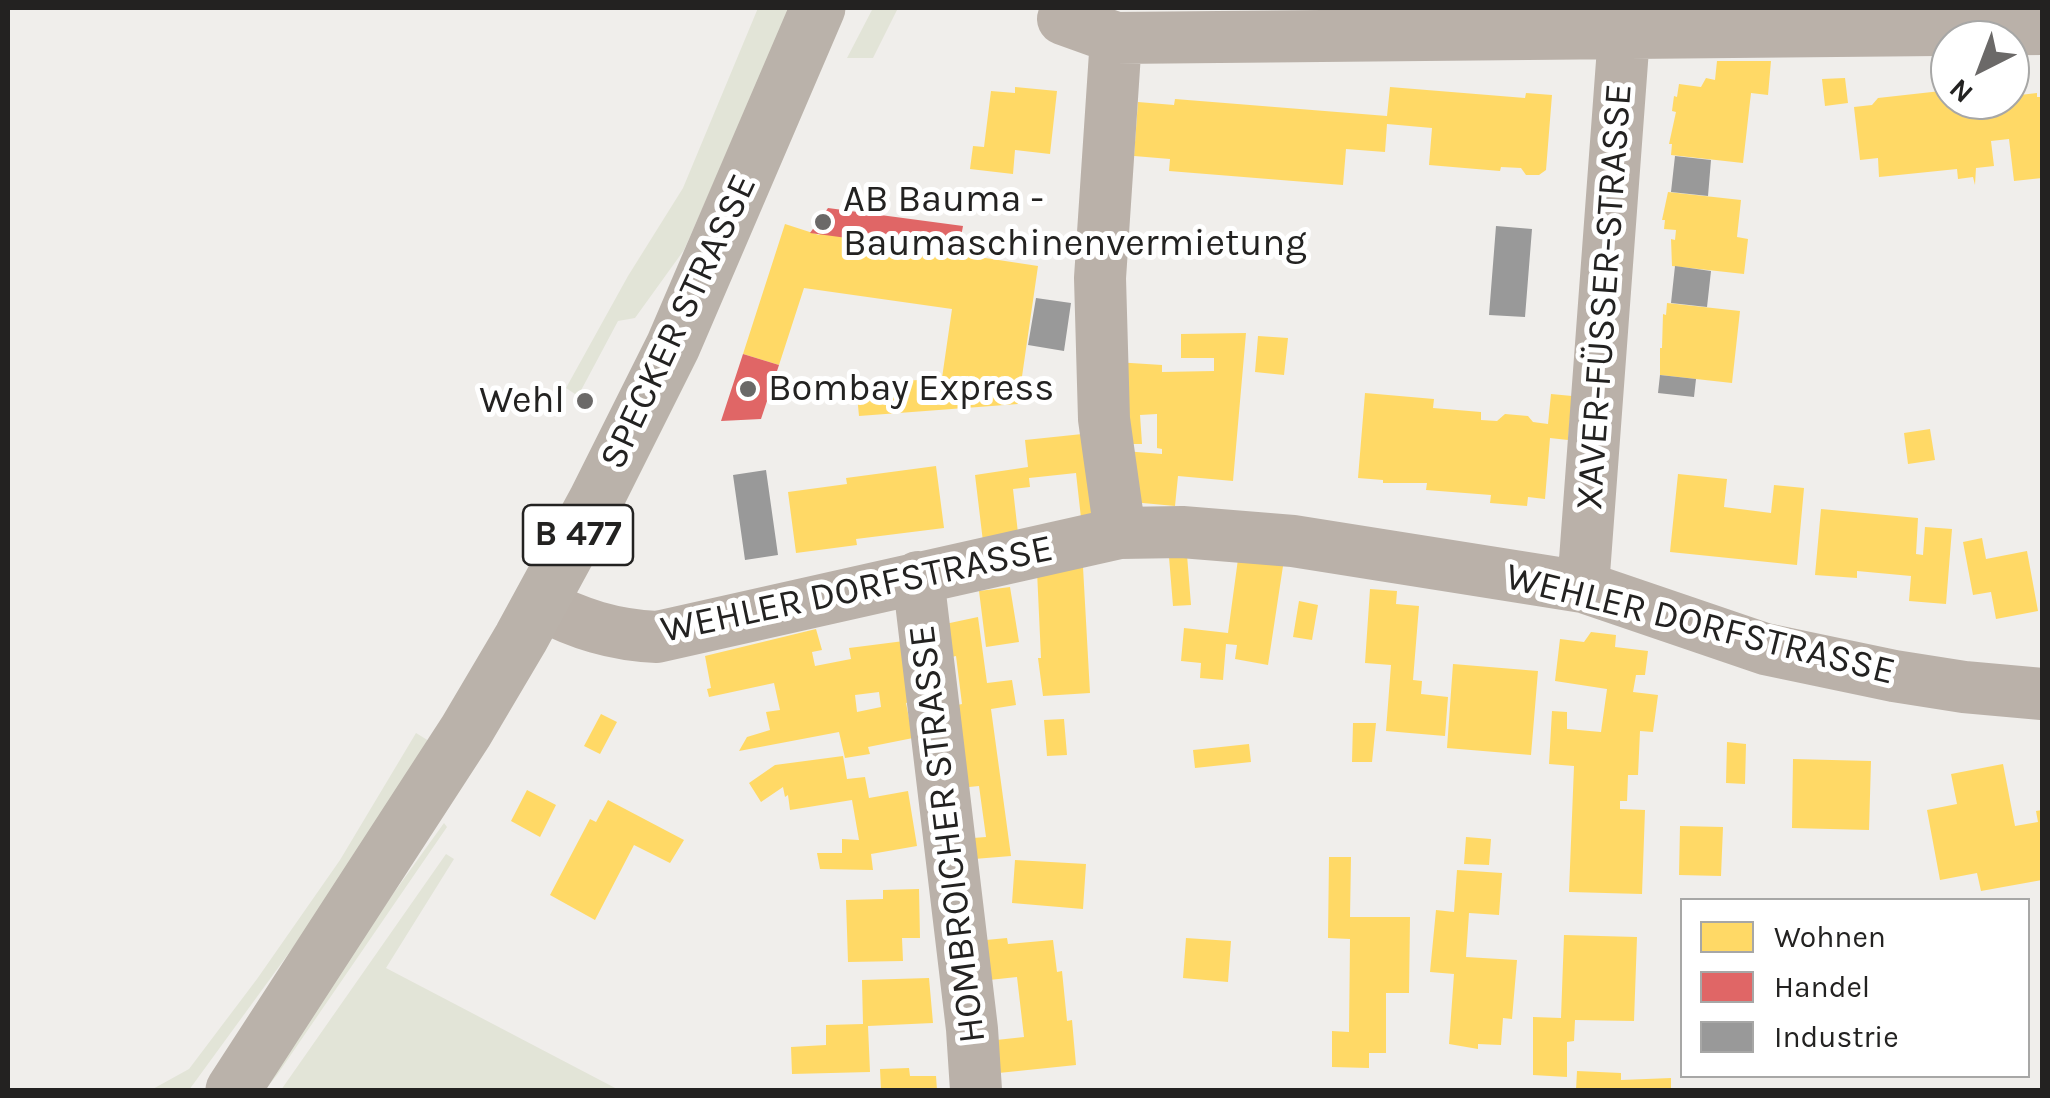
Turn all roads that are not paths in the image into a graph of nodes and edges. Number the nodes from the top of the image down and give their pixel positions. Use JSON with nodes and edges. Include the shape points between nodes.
{"nodes":[{"id":1,"x":818,"y":8,"type":"edge"},
{"id":2,"x":1064,"y":20,"type":"dead end"},
{"id":3,"x":1626,"y":20,"type":"edge"},
{"id":4,"x":2042,"y":30,"type":"edge"},
{"id":5,"x":1116,"y":38,"type":"junction"},
{"id":6,"x":1120,"y":533,"type":"junction"},
{"id":7,"x":918,"y":578,"type":"junction"},
{"id":8,"x":1583,"y":587,"type":"junction"},
{"id":9,"x":540,"y":604,"type":"junction"},
{"id":10,"x":2042,"y":694,"type":"edge"},
{"id":11,"x":300,"y":984,"type":"junction"},
{"id":12,"x":205,"y":1090,"type":"edge"},
{"id":13,"x":232,"y":1090,"type":"edge"},
{"id":14,"x":976,"y":1090,"type":"edge"}],
"edges":[{"from":1,"to":9,"type":"main road","name":"SPECKER STRASSE","number":"B 477","via":[[673,346]]},
{"from":2,"to":5,"type":"street"},
{"from":3,"to":4,"type":"street"},
{"from":3,"to":5,"type":"street"},
{"from":3,"to":8,"type":"street","name":"XAVER-FÜSSER-STRASSE"},
{"from":5,"to":6,"type":"street","via":[[1100,278],[1104,418]]},
{"from":6,"to":7,"type":"street","name":"WEHLER DORFSTRASSE"},
{"from":6,"to":8,"type":"street","name":"WEHLER DORFSTRASSE","via":[[1294,540]]},
{"from":7,"to":9,"type":"street","name":"WEHLER DORFSTRASSE","via":[[657,637],[620,636]]},
{"from":7,"to":14,"type":"street","name":"HOMBROICHER STRASSE"},
{"from":8,"to":10,"type":"street","name":"WEHLER DORFSTRASSE","via":[[1764,649],[1894,676]]},
{"from":9,"to":11,"type":"main road","name":"SPECKER STRASSE","number":"B 477","via":[[411,819]]},
{"from":11,"to":12,"type":"main road","name":"SPECKER STRASSE","number":"B 477"},
{"from":11,"to":13,"type":"main road","name":"SPECKER STRASSE","number":"B 477"}]}
